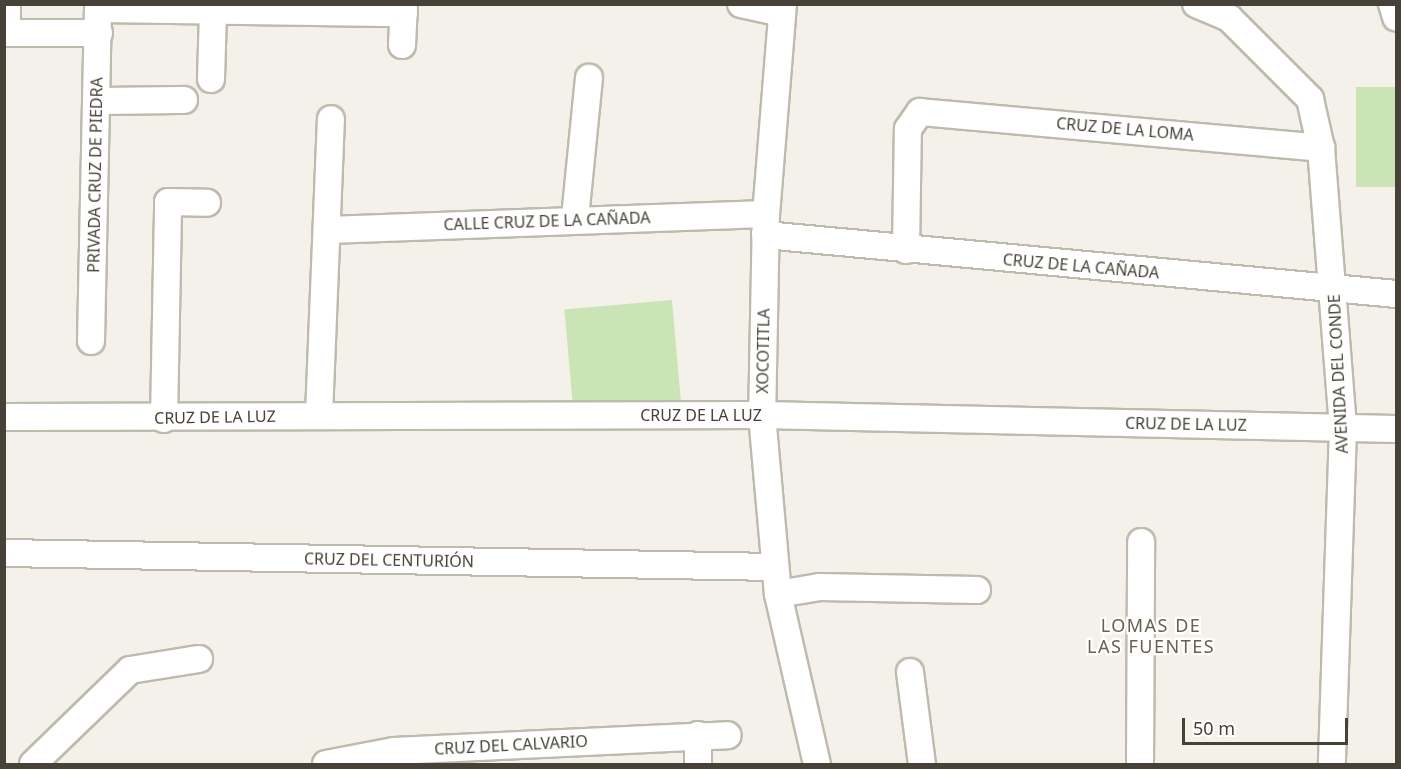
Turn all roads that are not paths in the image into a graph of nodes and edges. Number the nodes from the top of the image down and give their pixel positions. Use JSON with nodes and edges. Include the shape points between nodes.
{"nodes":[{"id":1,"x":7,"y":4,"type":"edge"},
{"id":2,"x":741,"y":4,"type":"edge"},
{"id":3,"x":1196,"y":4,"type":"edge"},
{"id":4,"x":1392,"y":4,"type":"edge"},
{"id":5,"x":404,"y":9,"type":"edge"},
{"id":6,"x":782,"y":9,"type":"edge"},
{"id":7,"x":213,"y":11,"type":"junction"},
{"id":8,"x":1229,"y":11,"type":"edge"},
{"id":9,"x":99,"y":16,"type":"edge"},
{"id":10,"x":1396,"y":17,"type":"edge"},
{"id":11,"x":6,"y":33,"type":"edge"},
{"id":12,"x":402,"y":45,"type":"dead end"},
{"id":13,"x":589,"y":78,"type":"dead end"},
{"id":14,"x":212,"y":80,"type":"dead end"},
{"id":15,"x":184,"y":100,"type":"dead end"},
{"id":16,"x":97,"y":101,"type":"junction"},
{"id":17,"x":331,"y":119,"type":"dead end"},
{"id":18,"x":1320,"y":148,"type":"junction"},
{"id":19,"x":207,"y":203,"type":"dead end"},
{"id":20,"x":575,"y":219,"type":"junction"},
{"id":21,"x":766,"y":224,"type":"junction"},
{"id":22,"x":328,"y":230,"type":"junction"},
{"id":23,"x":906,"y":250,"type":"junction"},
{"id":24,"x":1334,"y":290,"type":"junction"},
{"id":25,"x":1396,"y":294,"type":"edge"},
{"id":26,"x":92,"y":342,"type":"dead end"},
{"id":27,"x":762,"y":415,"type":"junction"},
{"id":28,"x":319,"y":416,"type":"junction"},
{"id":29,"x":4,"y":417,"type":"edge"},
{"id":30,"x":164,"y":418,"type":"junction"},
{"id":31,"x":1343,"y":428,"type":"junction"},
{"id":32,"x":1396,"y":429,"type":"edge"},
{"id":33,"x":1141,"y":542,"type":"dead end"},
{"id":34,"x":4,"y":553,"type":"edge"},
{"id":35,"x":774,"y":567,"type":"junction"},
{"id":36,"x":976,"y":590,"type":"dead end"},
{"id":37,"x":778,"y":594,"type":"junction"},
{"id":38,"x":199,"y":659,"type":"dead end"},
{"id":39,"x":910,"y":672,"type":"dead end"},
{"id":40,"x":698,"y":735,"type":"junction"},
{"id":41,"x":728,"y":735,"type":"dead end"},
{"id":42,"x":33,"y":765,"type":"edge"},
{"id":43,"x":326,"y":765,"type":"edge"},
{"id":44,"x":698,"y":765,"type":"edge"},
{"id":45,"x":817,"y":765,"type":"edge"},
{"id":46,"x":922,"y":765,"type":"edge"},
{"id":47,"x":1140,"y":765,"type":"edge"},
{"id":48,"x":1332,"y":765,"type":"edge"}],
"edges":[{"from":1,"to":11,"type":"street"},
{"from":2,"to":6,"type":"street"},
{"from":3,"to":8,"type":"street"},
{"from":4,"to":10,"type":"street"},
{"from":5,"to":7,"type":"street"},
{"from":5,"to":12,"type":"street"},
{"from":6,"to":21,"type":"street","name":"XOCOTITLA"},
{"from":7,"to":9,"type":"street"},
{"from":7,"to":14,"type":"street"},
{"from":8,"to":18,"type":"street","name":"AVENIDA DEL CONDE","via":[[1310,99]]},
{"from":9,"to":11,"type":"street"},
{"from":9,"to":16,"type":"street","name":"PRIVADA CRUZ DE PIEDRA"},
{"from":13,"to":20,"type":"street"},
{"from":15,"to":16,"type":"street"},
{"from":16,"to":26,"type":"street","name":"PRIVADA CRUZ DE PIEDRA"},
{"from":17,"to":22,"type":"street"},
{"from":18,"to":23,"type":"street","name":"CRUZ DE LA LOMA","via":[[929,110],[912,119],[908,129]]},
{"from":18,"to":24,"type":"street","name":"AVENIDA DEL CONDE"},
{"from":19,"to":30,"type":"street","via":[[168,202]]},
{"from":20,"to":21,"type":"street","name":"CALLE CRUZ DE LA CAÑADA"},
{"from":20,"to":22,"type":"street","name":"CALLE CRUZ DE LA CAÑADA"},
{"from":21,"to":23,"type":"street","name":"CRUZ DE LA CAÑADA"},
{"from":21,"to":27,"type":"street","name":"XOCOTITLA"},
{"from":22,"to":28,"type":"street"},
{"from":23,"to":24,"type":"street","name":"CRUZ DE LA CAÑADA"},
{"from":24,"to":25,"type":"street","name":"CRUZ DE LA CAÑADA"},
{"from":24,"to":31,"type":"street","name":"AVENIDA DEL CONDE"},
{"from":27,"to":28,"type":"street","name":"CRUZ DE LA LUZ"},
{"from":27,"to":31,"type":"street","name":"CRUZ DE LA LUZ"},
{"from":27,"to":35,"type":"street","name":"XOCOTITLA"},
{"from":28,"to":30,"type":"street","name":"CRUZ DE LA LUZ"},
{"from":29,"to":30,"type":"street","name":"CRUZ DE LA LUZ"},
{"from":31,"to":32,"type":"street","name":"CRUZ DE LA LUZ"},
{"from":31,"to":48,"type":"street","name":"AVENIDA DEL CONDE"},
{"from":33,"to":47,"type":"street"},
{"from":34,"to":35,"type":"street","name":"CRUZ DEL CENTURIÓN"},
{"from":35,"to":37,"type":"street","name":"XOCOTITLA"},
{"from":36,"to":37,"type":"street","via":[[820,586]]},
{"from":37,"to":45,"type":"street","name":"XOCOTITLA"},
{"from":38,"to":42,"type":"street","via":[[130,670]]},
{"from":39,"to":46,"type":"street"},
{"from":40,"to":41,"type":"street","name":"CRUZ DEL CALVARIO"},
{"from":40,"to":43,"type":"street","name":"CRUZ DEL CALVARIO","via":[[394,751]]},
{"from":40,"to":44,"type":"street"}]}
